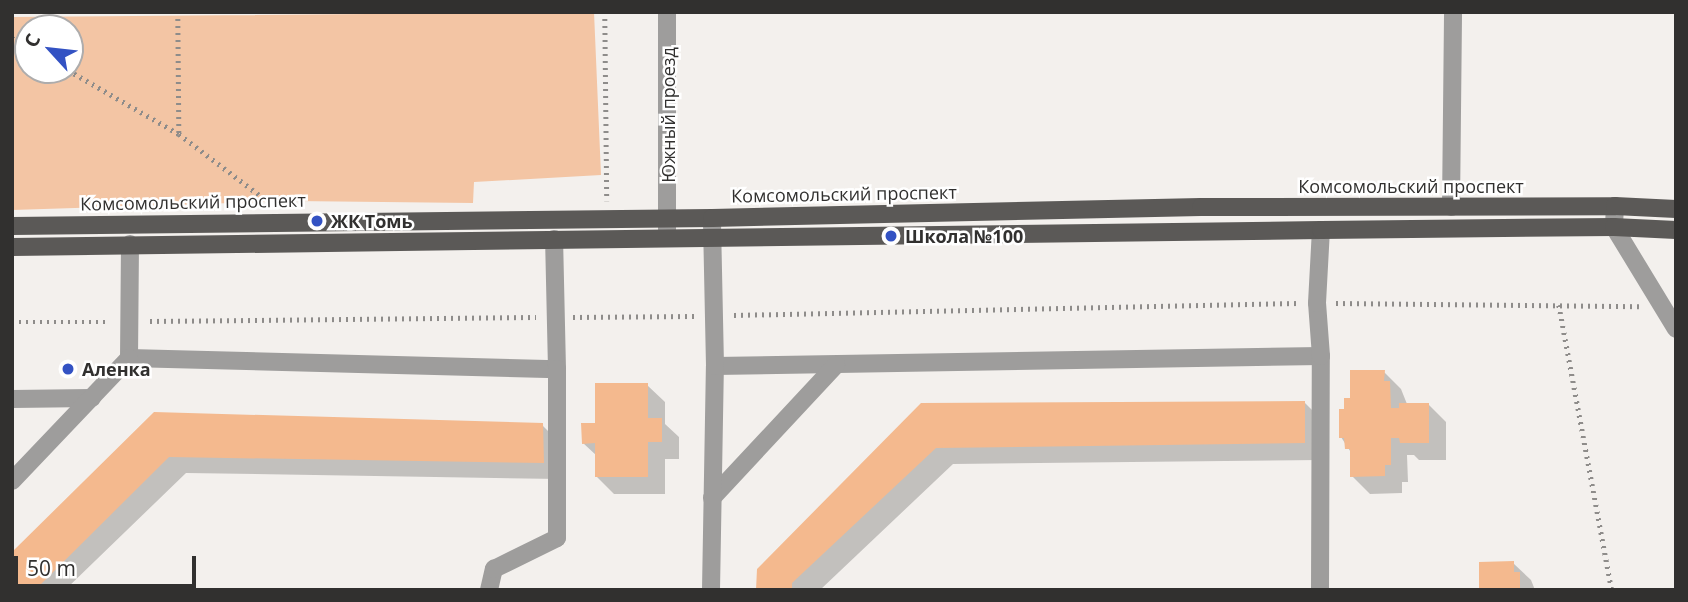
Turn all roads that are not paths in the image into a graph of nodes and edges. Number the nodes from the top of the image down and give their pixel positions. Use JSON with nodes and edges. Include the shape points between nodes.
{"nodes":[{"id":1,"x":667,"y":12,"type":"edge"},
{"id":2,"x":1453,"y":12,"type":"edge"},
{"id":3,"x":1615,"y":206,"type":"junction"},
{"id":4,"x":1451,"y":207,"type":"junction"},
{"id":5,"x":1676,"y":209,"type":"edge"},
{"id":6,"x":668,"y":218,"type":"junction"},
{"id":7,"x":712,"y":218,"type":"junction"},
{"id":8,"x":12,"y":226,"type":"edge"},
{"id":9,"x":1614,"y":228,"type":"junction"},
{"id":10,"x":1321,"y":230,"type":"junction"},
{"id":11,"x":1676,"y":230,"type":"edge"},
{"id":12,"x":667,"y":238,"type":"junction"},
{"id":13,"x":554,"y":239,"type":"junction"},
{"id":14,"x":713,"y":239,"type":"junction"},
{"id":15,"x":130,"y":244,"type":"junction"},
{"id":16,"x":12,"y":247,"type":"edge"},
{"id":17,"x":1676,"y":329,"type":"edge"},
{"id":18,"x":1321,"y":356,"type":"junction"},
{"id":19,"x":129,"y":358,"type":"junction"},
{"id":20,"x":836,"y":365,"type":"junction"},
{"id":21,"x":715,"y":366,"type":"junction"},
{"id":22,"x":557,"y":369,"type":"junction"},
{"id":23,"x":92,"y":398,"type":"junction"},
{"id":24,"x":12,"y":399,"type":"edge"},
{"id":25,"x":12,"y":481,"type":"edge"},
{"id":26,"x":712,"y":498,"type":"junction"},
{"id":27,"x":489,"y":590,"type":"edge"},
{"id":28,"x":711,"y":590,"type":"edge"},
{"id":29,"x":1320,"y":590,"type":"edge"}],
"edges":[{"from":1,"to":6,"type":"street","name":"Южный проезд"},
{"from":2,"to":4,"type":"street"},
{"from":3,"to":4,"type":"main road","name":"Комсомольский проспект"},
{"from":3,"to":5,"type":"main road","name":"Комсомольский проспект"},
{"from":3,"to":9,"type":"street"},
{"from":4,"to":7,"type":"main road","name":"Комсомольский проспект","via":[[1201,207]]},
{"from":6,"to":7,"type":"main road","name":"Комсомольский проспект"},
{"from":6,"to":8,"type":"main road","name":"Комсомольский проспект"},
{"from":6,"to":12,"type":"street","name":"Южный проезд"},
{"from":7,"to":14,"type":"street"},
{"from":9,"to":10,"type":"main road"},
{"from":9,"to":11,"type":"main road"},
{"from":9,"to":17,"type":"street"},
{"from":10,"to":14,"type":"main road"},
{"from":10,"to":18,"type":"street","via":[[1317,303]]},
{"from":12,"to":13,"type":"main road"},
{"from":12,"to":14,"type":"main road"},
{"from":13,"to":15,"type":"main road"},
{"from":13,"to":22,"type":"street"},
{"from":14,"to":21,"type":"street"},
{"from":15,"to":16,"type":"main road"},
{"from":15,"to":19,"type":"street"},
{"from":18,"to":20,"type":"street"},
{"from":18,"to":29,"type":"street"},
{"from":19,"to":22,"type":"street"},
{"from":19,"to":23,"type":"street"},
{"from":20,"to":21,"type":"street"},
{"from":20,"to":26,"type":"street"},
{"from":21,"to":26,"type":"street"},
{"from":22,"to":27,"type":"street","via":[[557,538],[494,569]]},
{"from":23,"to":24,"type":"street"},
{"from":23,"to":25,"type":"street"},
{"from":26,"to":28,"type":"street"}]}
